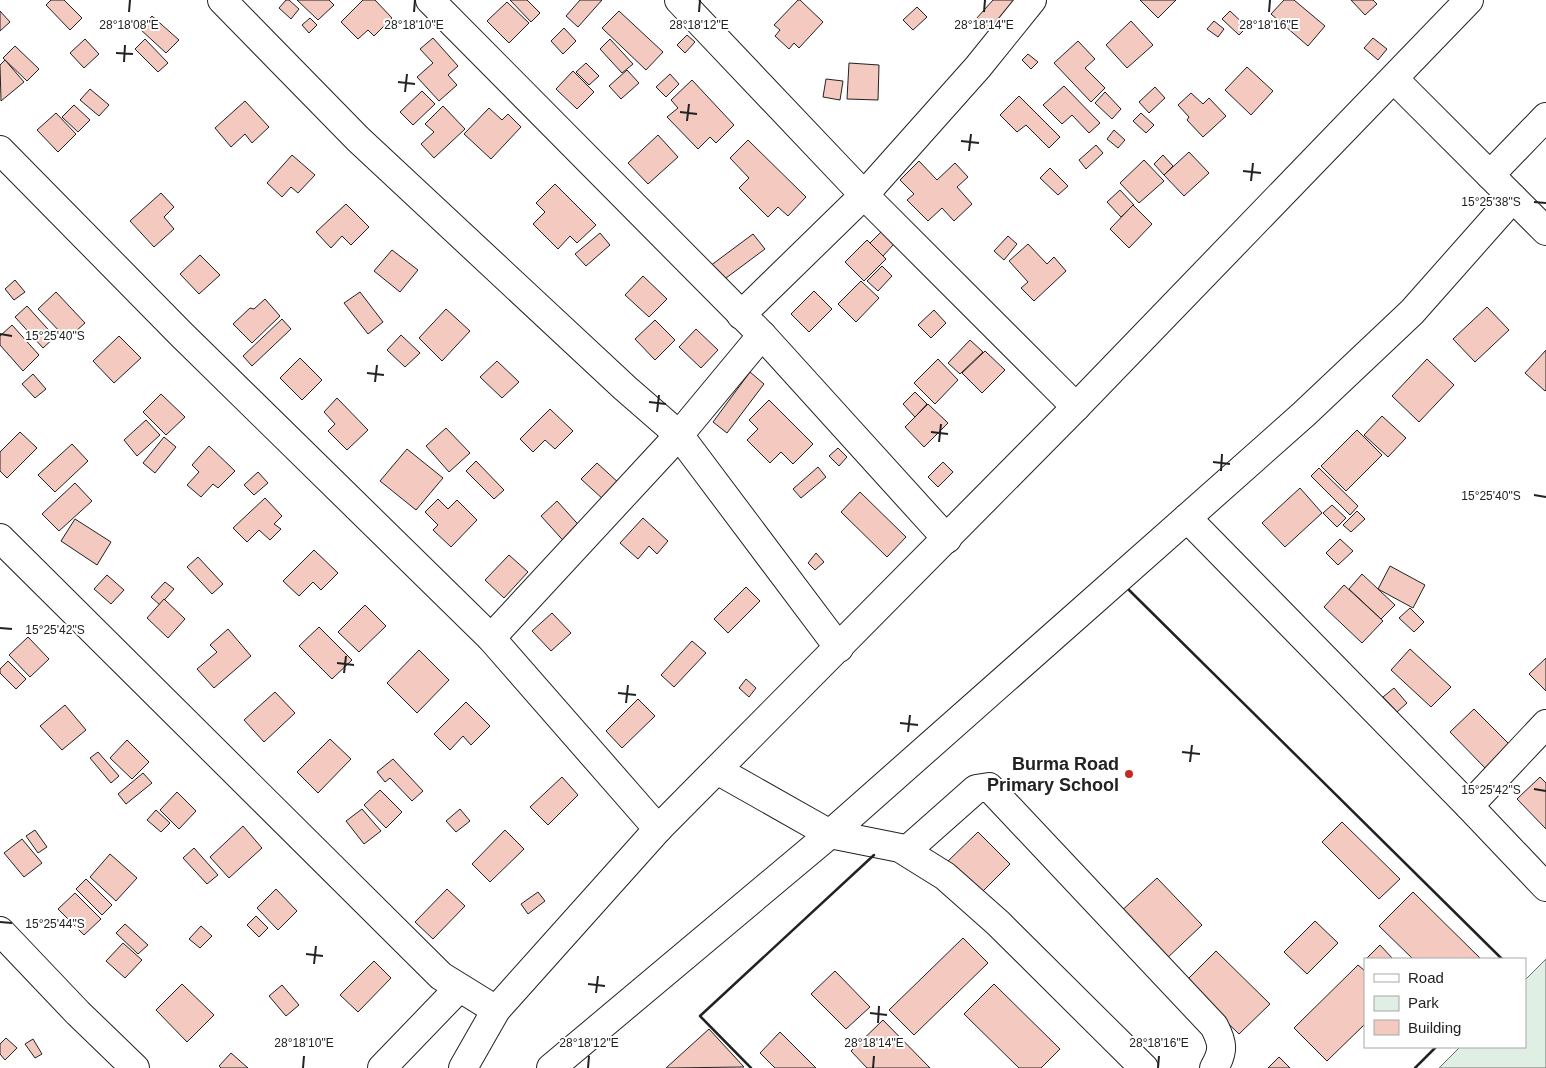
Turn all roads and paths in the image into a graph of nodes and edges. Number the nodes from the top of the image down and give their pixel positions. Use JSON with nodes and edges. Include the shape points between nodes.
{"nodes":[{"id":1,"x":222,"y":0,"type":"edge"},
{"id":2,"x":430,"y":0,"type":"edge"},
{"id":3,"x":679,"y":0,"type":"edge"},
{"id":4,"x":1032,"y":0,"type":"edge"},
{"id":5,"x":1469,"y":0,"type":"edge"},
{"id":6,"x":1394,"y":80,"type":"junction"},
{"id":7,"x":1546,"y":118,"type":"edge"},
{"id":8,"x":0,"y":150,"type":"edge"},
{"id":9,"x":1490,"y":175,"type":"junction"},
{"id":10,"x":864,"y":195,"type":"junction"},
{"id":11,"x":1513,"y":198,"type":"junction"},
{"id":12,"x":1546,"y":231,"type":"edge"},
{"id":13,"x":741,"y":315,"type":"junction"},
{"id":14,"x":762,"y":335,"type":"junction"},
{"id":15,"x":1076,"y":407,"type":"junction"},
{"id":16,"x":679,"y":435,"type":"junction"},
{"id":17,"x":1187,"y":518,"type":"junction"},
{"id":18,"x":0,"y":538,"type":"edge"},
{"id":19,"x":947,"y":539,"type":"junction"},
{"id":20,"x":491,"y":638,"type":"junction"},
{"id":21,"x":838,"y":648,"type":"junction"},
{"id":22,"x":1546,"y":724,"type":"edge"},
{"id":23,"x":717,"y":770,"type":"junction"},
{"id":24,"x":1469,"y":806,"type":"junction"},
{"id":25,"x":658,"y":829,"type":"junction"},
{"id":26,"x":830,"y":834,"type":"junction"},
{"id":27,"x":906,"y":851,"type":"junction"},
{"id":28,"x":1546,"y":887,"type":"edge"},
{"id":29,"x":0,"y":931,"type":"edge"},
{"id":30,"x":458,"y":988,"type":"junction"},
{"id":31,"x":496,"y":1010,"type":"junction"},
{"id":32,"x":135,"y":1068,"type":"edge"},
{"id":33,"x":382,"y":1068,"type":"edge"},
{"id":34,"x":463,"y":1068,"type":"edge"},
{"id":35,"x":551,"y":1068,"type":"edge"},
{"id":36,"x":1144,"y":1068,"type":"edge"},
{"id":37,"x":1214,"y":1068,"type":"edge"}],
"edges":[{"from":1,"to":16,"type":"street","via":[[358,139]]},
{"from":2,"to":13,"type":"street"},
{"from":3,"to":10,"type":"street"},
{"from":4,"to":10,"type":"street","via":[[978,68]]},
{"from":5,"to":6,"type":"street"},
{"from":6,"to":9,"type":"street"},
{"from":6,"to":15,"type":"street"},
{"from":7,"to":9,"type":"street"},
{"from":8,"to":20,"type":"street","via":[[180,334]]},
{"from":9,"to":11,"type":"street"},
{"from":10,"to":13,"type":"street"},
{"from":10,"to":15,"type":"street"},
{"from":11,"to":12,"type":"street"},
{"from":11,"to":17,"type":"street","via":[[1412,312]]},
{"from":13,"to":14,"type":"street"},
{"from":14,"to":16,"type":"street"},
{"from":14,"to":19,"type":"street"},
{"from":15,"to":19,"type":"street"},
{"from":16,"to":20,"type":"street"},
{"from":16,"to":21,"type":"street"},
{"from":17,"to":24,"type":"street"},
{"from":17,"to":26,"type":"street"},
{"from":18,"to":30,"type":"street","via":[[441,976]]},
{"from":19,"to":21,"type":"street"},
{"from":20,"to":25,"type":"street"},
{"from":21,"to":23,"type":"street"},
{"from":22,"to":24,"type":"street"},
{"from":23,"to":25,"type":"street"},
{"from":23,"to":26,"type":"street"},
{"from":24,"to":28,"type":"street"},
{"from":25,"to":31,"type":"street"},
{"from":26,"to":27,"type":"street"},
{"from":26,"to":35,"type":"street"},
{"from":27,"to":36,"type":"street","via":[[945,876],[998,923]]},
{"from":27,"to":37,"type":"street","via":[[976,789],[989,787],[1214,1026],[1221,1040],[1221,1056]]},
{"from":29,"to":32,"type":"street"},
{"from":30,"to":31,"type":"street"},
{"from":30,"to":33,"type":"street"},
{"from":31,"to":34,"type":"street"}]}
